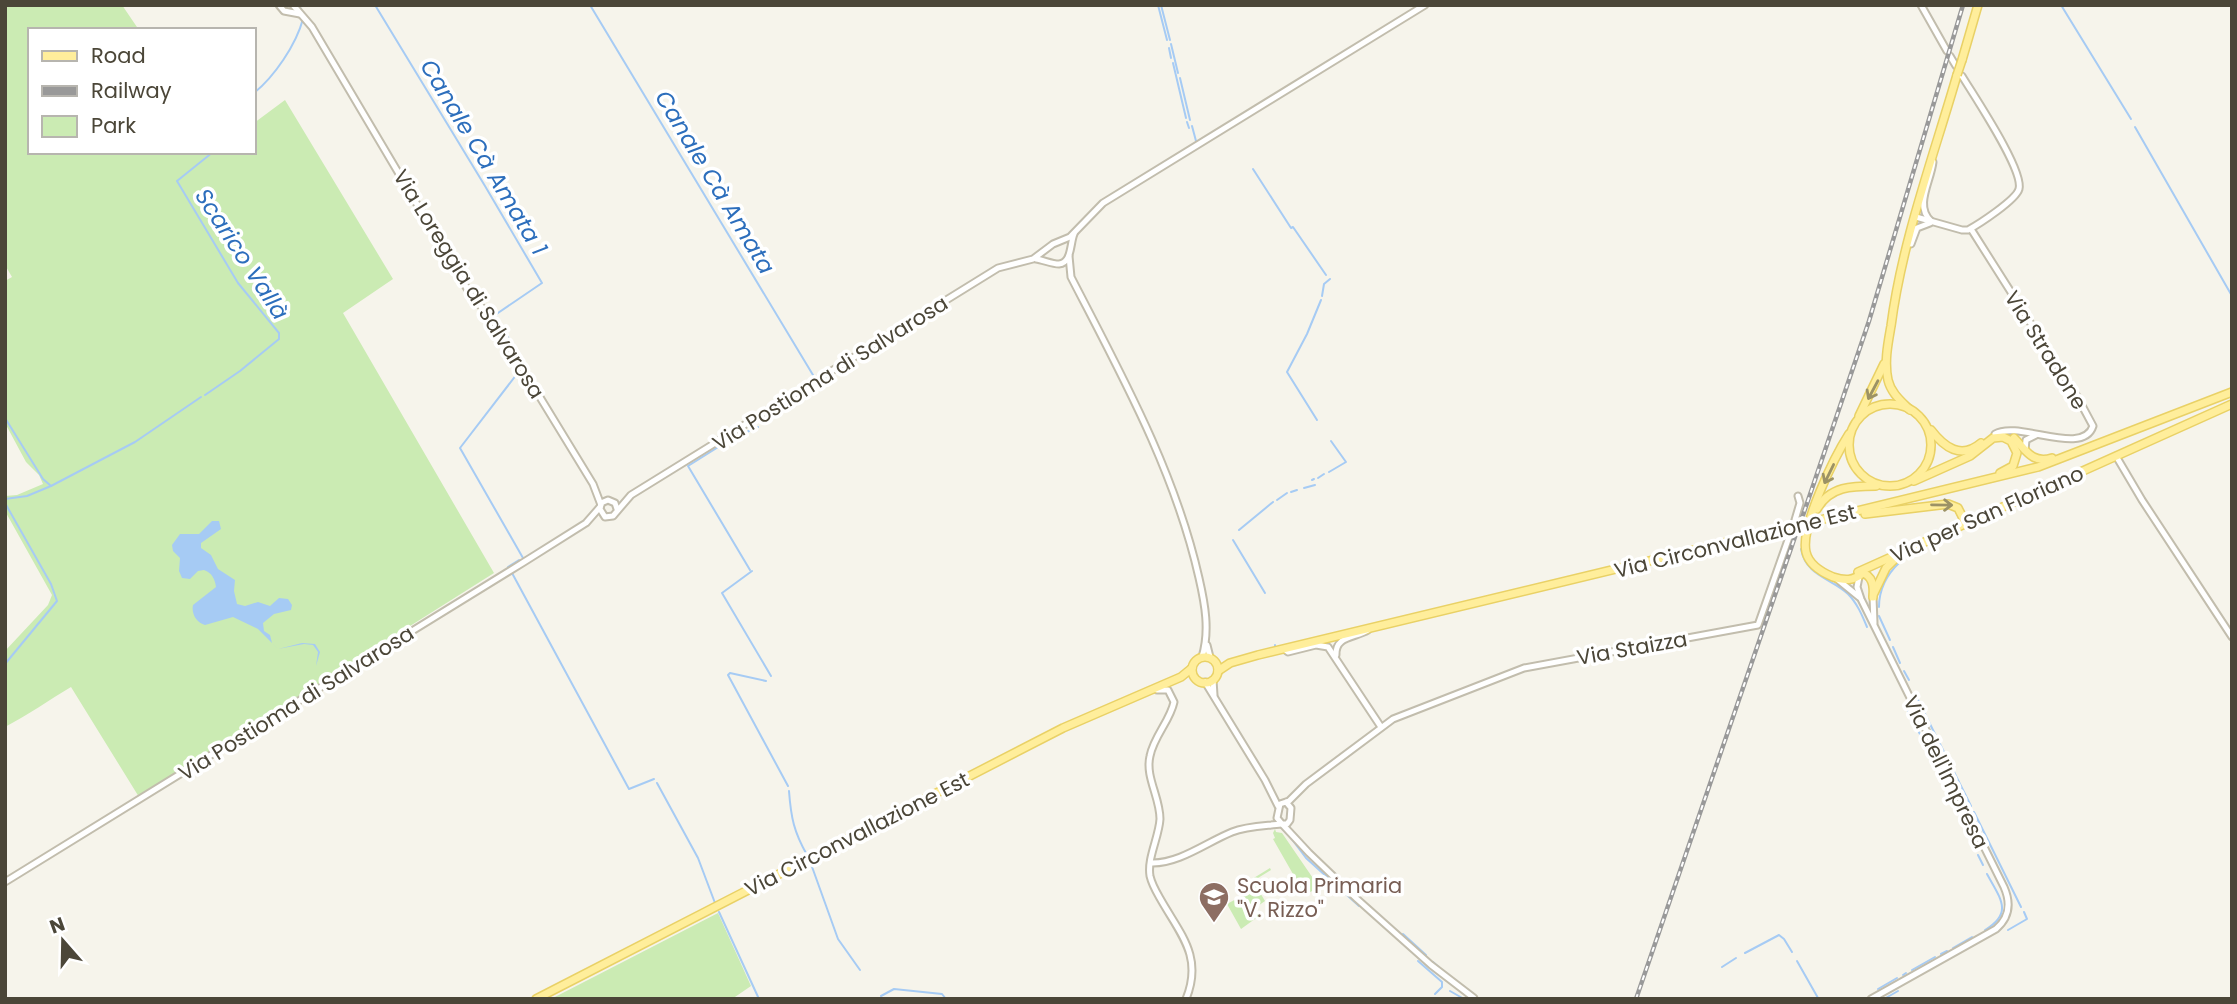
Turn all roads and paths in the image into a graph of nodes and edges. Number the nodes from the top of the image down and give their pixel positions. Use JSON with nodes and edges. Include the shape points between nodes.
{"nodes":[{"id":1,"x":279,"y":5,"type":"edge"},
{"id":2,"x":1425,"y":5,"type":"edge"},
{"id":3,"x":1921,"y":5,"type":"edge"},
{"id":4,"x":1978,"y":5,"type":"edge"},
{"id":5,"x":291,"y":7,"type":"edge"},
{"id":6,"x":1959,"y":63,"type":"junction"},
{"id":7,"x":1959,"y":76,"type":"junction"},
{"id":8,"x":1933,"y":157,"type":"junction"},
{"id":9,"x":1916,"y":217,"type":"junction"},
{"id":10,"x":1933,"y":223,"type":"junction"},
{"id":11,"x":1971,"y":229,"type":"junction"},
{"id":12,"x":1074,"y":233,"type":"junction"},
{"id":13,"x":1058,"y":243,"type":"junction"},
{"id":14,"x":1049,"y":249,"type":"junction"},
{"id":15,"x":1069,"y":254,"type":"junction"},
{"id":16,"x":1033,"y":259,"type":"junction"},
{"id":17,"x":1053,"y":263,"type":"junction"},
{"id":18,"x":1071,"y":278,"type":"junction"},
{"id":19,"x":1898,"y":279,"type":"junction"},
{"id":20,"x":1887,"y":354,"type":"junction"},
{"id":21,"x":2232,"y":392,"type":"edge"},
{"id":22,"x":2232,"y":404,"type":"edge"},
{"id":23,"x":1910,"y":410,"type":"junction"},
{"id":24,"x":1925,"y":424,"type":"junction"},
{"id":25,"x":1853,"y":428,"type":"junction"},
{"id":26,"x":1999,"y":436,"type":"junction"},
{"id":27,"x":2046,"y":436,"type":"junction"},
{"id":28,"x":2087,"y":450,"type":"junction"},
{"id":29,"x":2025,"y":451,"type":"junction"},
{"id":30,"x":2116,"y":456,"type":"junction"},
{"id":31,"x":1907,"y":482,"type":"junction"},
{"id":32,"x":593,"y":484,"type":"junction"},
{"id":33,"x":1884,"y":486,"type":"junction"},
{"id":34,"x":1959,"y":487,"type":"junction"},
{"id":35,"x":631,"y":495,"type":"junction"},
{"id":36,"x":1798,"y":496,"type":"dead end"},
{"id":37,"x":611,"y":500,"type":"junction"},
{"id":38,"x":600,"y":506,"type":"junction"},
{"id":39,"x":618,"y":509,"type":"junction"},
{"id":40,"x":606,"y":517,"type":"junction"},
{"id":41,"x":1811,"y":519,"type":"junction"},
{"id":42,"x":1823,"y":520,"type":"junction"},
{"id":43,"x":586,"y":523,"type":"junction"},
{"id":44,"x":1966,"y":524,"type":"junction"},
{"id":45,"x":1896,"y":557,"type":"junction"},
{"id":46,"x":1861,"y":574,"type":"junction"},
{"id":47,"x":1835,"y":577,"type":"junction"},
{"id":48,"x":1873,"y":597,"type":"junction"},
{"id":49,"x":1861,"y":600,"type":"junction"},
{"id":50,"x":1875,"y":626,"type":"junction"},
{"id":51,"x":1371,"y":628,"type":"junction"},
{"id":52,"x":2232,"y":636,"type":"edge"},
{"id":53,"x":1284,"y":649,"type":"junction"},
{"id":54,"x":1336,"y":655,"type":"junction"},
{"id":55,"x":1209,"y":658,"type":"junction"},
{"id":56,"x":1230,"y":663,"type":"junction"},
{"id":57,"x":1218,"y":671,"type":"junction"},
{"id":58,"x":1193,"y":672,"type":"junction"},
{"id":59,"x":1209,"y":681,"type":"junction"},
{"id":60,"x":1147,"y":691,"type":"junction"},
{"id":61,"x":1381,"y":727,"type":"junction"},
{"id":62,"x":1293,"y":797,"type":"junction"},
{"id":63,"x":1283,"y":804,"type":"junction"},
{"id":64,"x":1291,"y":808,"type":"junction"},
{"id":65,"x":1277,"y":814,"type":"junction"},
{"id":66,"x":1290,"y":820,"type":"junction"},
{"id":67,"x":1282,"y":824,"type":"junction"},
{"id":68,"x":1267,"y":826,"type":"junction"},
{"id":69,"x":1294,"y":835,"type":"junction"},
{"id":70,"x":1151,"y":863,"type":"junction"},
{"id":71,"x":5,"y":882,"type":"edge"},
{"id":72,"x":536,"y":998,"type":"edge"},
{"id":73,"x":1475,"y":998,"type":"edge"},
{"id":74,"x":1186,"y":999,"type":"edge"},
{"id":75,"x":1871,"y":999,"type":"edge"}],
"edges":[{"from":1,"to":5,"type":"street","name":"Via Loreggia di Salvarosa","via":[[282,10]]},
{"from":2,"to":12,"type":"street","name":"Via Postioma di Salvarosa","via":[[1100,205]]},
{"from":3,"to":6,"type":"street"},
{"from":4,"to":6,"type":"main road"},
{"from":5,"to":32,"type":"street","name":"Via Loreggia di Salvarosa","via":[[312,27],[472,297],[491,317]]},
{"from":6,"to":7,"type":"main road","bridge":true},
{"from":7,"to":8,"type":"main road"},
{"from":7,"to":11,"type":"street","via":[[2007,152],[2019,181],[2013,198]]},
{"from":8,"to":9,"type":"main road"},
{"from":8,"to":10,"type":"street","via":[[1922,207]]},
{"from":9,"to":10,"type":"street"},
{"from":9,"to":19,"type":"main road"},
{"from":10,"to":11,"type":"street"},
{"from":10,"to":19,"type":"street","via":[[1916,229]]},
{"from":11,"to":27,"type":"street","name":"Via Stradone","via":[[2092,423],[2091,432],[2080,437]]},
{"from":12,"to":13,"type":"street","name":"Via Postioma di Salvarosa"},
{"from":12,"to":15,"type":"street","name":"Via Postioma di Salvarosa"},
{"from":13,"to":14,"type":"street","name":"Via Postioma di Salvarosa"},
{"from":13,"to":15,"type":"street","via":[[1066,245]]},
{"from":14,"to":16,"type":"street","name":"Via Postioma di Salvarosa"},
{"from":14,"to":17,"type":"street"},
{"from":15,"to":17,"type":"street","via":[[1064,263]]},
{"from":15,"to":18,"type":"street","name":"Via Postioma di Salvarosa"},
{"from":16,"to":17,"type":"street","name":"Via Postioma di Salvarosa"},
{"from":16,"to":35,"type":"street","name":"Via Postioma di Salvarosa","via":[[998,268]]},
{"from":17,"to":18,"type":"street"},
{"from":18,"to":55,"type":"street","via":[[1178,501],[1202,591]]},
{"from":19,"to":20,"type":"main road"},
{"from":20,"to":23,"type":"main road","via":[[1890,387]]},
{"from":20,"to":25,"type":"main road","one_way":true},
{"from":21,"to":28,"type":"main road","name":"Via Circonvallazione Est"},
{"from":22,"to":30,"type":"main road","name":"Via per San Floriano"},
{"from":23,"to":24,"type":"main road"},
{"from":23,"to":25,"type":"main road","via":[[1880,406],[1865,413]]},
{"from":24,"to":26,"type":"main road","via":[[1943,445],[1957,451]]},
{"from":24,"to":31,"type":"main road","via":[[1930,456],[1920,473]]},
{"from":25,"to":33,"type":"main road","via":[[1849,448],[1854,466],[1867,479]]},
{"from":25,"to":41,"type":"main road","one_way":true},
{"from":26,"to":27,"type":"street","via":[[2001,430],[2012,430]]},
{"from":26,"to":29,"type":"main road","via":[[2011,436]]},
{"from":26,"to":31,"type":"main road","via":[[1967,458]]},
{"from":26,"to":34,"type":"main road","via":[[2017,450],[2012,467]]},
{"from":27,"to":29,"type":"street","via":[[2028,438]]},
{"from":28,"to":29,"type":"main road","via":[[2044,460]]},
{"from":28,"to":34,"type":"main road","name":"Via Circonvallazione Est"},
{"from":30,"to":44,"type":"main road","name":"Via per San Floriano"},
{"from":30,"to":52,"type":"street"},
{"from":31,"to":33,"type":"main road"},
{"from":32,"to":37,"type":"street","name":"Via Loreggia di Salvarosa"},
{"from":32,"to":38,"type":"street","name":"Via Loreggia di Salvarosa"},
{"from":33,"to":41,"type":"main road","via":[[1838,490],[1822,501]]},
{"from":34,"to":42,"type":"main road","name":"Via Circonvallazione Est"},
{"from":35,"to":37,"type":"street","name":"Via Postioma di Salvarosa"},
{"from":35,"to":39,"type":"street","name":"Via Postioma di Salvarosa"},
{"from":36,"to":61,"type":"street","name":"Via Staizza","via":[[1796,520],[1758,626],[1532,665],[1414,709]]},
{"from":37,"to":38,"type":"street"},
{"from":37,"to":39,"type":"street"},
{"from":38,"to":40,"type":"street"},
{"from":38,"to":43,"type":"street","name":"Via Postioma di Salvarosa"},
{"from":39,"to":40,"type":"street"},
{"from":40,"to":43,"type":"street","name":"Via Postioma di Salvarosa"},
{"from":41,"to":47,"type":"main road","via":[[1805,543],[1808,558]]},
{"from":42,"to":44,"type":"main road","one_way":true,"via":[[1946,503],[1958,508]]},
{"from":42,"to":51,"type":"main road","name":"Via Circonvallazione Est","bridge":true},
{"from":43,"to":71,"type":"street","name":"Via Postioma di Salvarosa"},
{"from":44,"to":45,"type":"main road","name":"Via per San Floriano"},
{"from":45,"to":46,"type":"main road","name":"Via per San Floriano"},
{"from":45,"to":48,"type":"main road"},
{"from":46,"to":47,"type":"main road","name":"Via per San Floriano"},
{"from":46,"to":48,"type":"main road","via":[[1872,582]]},
{"from":46,"to":49,"type":"street","name":"Via dell'Impresa","via":[[1857,587]]},
{"from":47,"to":49,"type":"street","name":"Via dell'Impresa"},
{"from":48,"to":50,"type":"street","name":"Via dell'Impresa"},
{"from":49,"to":50,"type":"street","name":"Via dell'Impresa"},
{"from":50,"to":75,"type":"street","name":"Via dell'Impresa","via":[[2009,904],[2000,927]]},
{"from":51,"to":53,"type":"main road","name":"Via Circonvallazione Est"},
{"from":51,"to":54,"type":"street","via":[[1341,641]]},
{"from":53,"to":54,"type":"street","via":[[1291,652],[1322,645]]},
{"from":53,"to":56,"type":"main road","name":"Via Circonvallazione Est"},
{"from":54,"to":61,"type":"street"},
{"from":55,"to":56,"type":"main road"},
{"from":55,"to":57,"type":"main road"},
{"from":55,"to":58,"type":"main road","via":[[1195,661]]},
{"from":56,"to":57,"type":"main road"},
{"from":57,"to":59,"type":"main road"},
{"from":58,"to":59,"type":"main road"},
{"from":58,"to":60,"type":"main road","name":"Via Circonvallazione Est"},
{"from":59,"to":63,"type":"street","via":[[1214,698]]},
{"from":60,"to":70,"type":"street","via":[[1168,690],[1174,698],[1149,761],[1160,815]]},
{"from":60,"to":72,"type":"main road","name":"Via Circonvallazione Est","via":[[1079,720]]},
{"from":61,"to":62,"type":"street","name":"Via Staizza"},
{"from":62,"to":63,"type":"street","name":"Via Staizza"},
{"from":62,"to":64,"type":"street"},
{"from":63,"to":64,"type":"street"},
{"from":63,"to":65,"type":"street"},
{"from":64,"to":66,"type":"street"},
{"from":65,"to":67,"type":"street"},
{"from":65,"to":68,"type":"street"},
{"from":66,"to":67,"type":"street"},
{"from":66,"to":69,"type":"street"},
{"from":67,"to":68,"type":"street"},
{"from":67,"to":69,"type":"street"},
{"from":68,"to":70,"type":"street","via":[[1235,831],[1195,851]]},
{"from":69,"to":73,"type":"street","via":[[1431,965]]},
{"from":70,"to":74,"type":"street","via":[[1152,882],[1190,952],[1192,978]]}]}
